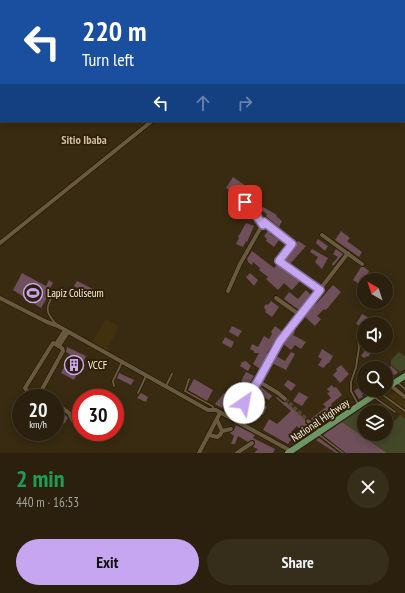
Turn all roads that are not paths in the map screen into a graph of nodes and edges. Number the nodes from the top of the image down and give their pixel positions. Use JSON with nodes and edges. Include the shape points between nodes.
{"nodes":[{"id":1,"x":151,"y":122,"type":"edge"},
{"id":2,"x":254,"y":189,"type":"dead end"},
{"id":3,"x":263,"y":225,"type":"junction"},
{"id":4,"x":322,"y":235,"type":"dead end"},
{"id":5,"x":0,"y":243,"type":"edge"},
{"id":6,"x":348,"y":254,"type":"junction"},
{"id":7,"x":362,"y":264,"type":"dead end"},
{"id":8,"x":320,"y":290,"type":"junction"},
{"id":9,"x":55,"y":291,"type":"dead end"},
{"id":10,"x":228,"y":291,"type":"dead end"},
{"id":11,"x":0,"y":298,"type":"edge"},
{"id":12,"x":276,"y":298,"type":"dead end"},
{"id":13,"x":300,"y":315,"type":"junction"},
{"id":14,"x":58,"y":326,"type":"junction"},
{"id":15,"x":67,"y":331,"type":"junction"},
{"id":16,"x":57,"y":345,"type":"junction"},
{"id":17,"x":358,"y":353,"type":"edge"},
{"id":18,"x":122,"y":362,"type":"junction"},
{"id":19,"x":172,"y":374,"type":"dead end"},
{"id":20,"x":146,"y":376,"type":"junction"},
{"id":21,"x":405,"y":376,"type":"edge"},
{"id":22,"x":189,"y":379,"type":"dead end"},
{"id":23,"x":258,"y":381,"type":"junction"},
{"id":24,"x":393,"y":383,"type":"edge"},
{"id":25,"x":114,"y":386,"type":"dead end"},
{"id":26,"x":393,"y":386,"type":"edge"},
{"id":27,"x":166,"y":387,"type":"junction"},
{"id":28,"x":393,"y":387,"type":"edge"},
{"id":29,"x":405,"y":388,"type":"edge"},
{"id":30,"x":26,"y":389,"type":"edge"},
{"id":31,"x":42,"y":389,"type":"edge"},
{"id":32,"x":138,"y":393,"type":"dead end"},
{"id":33,"x":371,"y":397,"type":"edge"},
{"id":34,"x":374,"y":397,"type":"edge"},
{"id":35,"x":388,"y":397,"type":"edge"},
{"id":36,"x":405,"y":397,"type":"edge"},
{"id":37,"x":285,"y":399,"type":"tunnel mouth"},
{"id":38,"x":244,"y":403,"type":"dead end"},
{"id":39,"x":359,"y":405,"type":"joint"},
{"id":40,"x":357,"y":406,"type":"edge"},
{"id":41,"x":64,"y":409,"type":"edge"},
{"id":42,"x":405,"y":411,"type":"edge"},
{"id":43,"x":218,"y":412,"type":"junction"},
{"id":44,"x":395,"y":412,"type":"dead end"},
{"id":45,"x":72,"y":419,"type":"edge"},
{"id":46,"x":217,"y":420,"type":"junction"},
{"id":47,"x":308,"y":421,"type":"tunnel mouth"},
{"id":48,"x":231,"y":429,"type":"dead end"},
{"id":49,"x":222,"y":431,"type":"junction"},
{"id":50,"x":318,"y":432,"type":"junction"},
{"id":51,"x":209,"y":435,"type":"junction"},
{"id":52,"x":252,"y":443,"type":"dead end"},
{"id":53,"x":290,"y":452,"type":"edge"},
{"id":54,"x":199,"y":453,"type":"edge"},
{"id":55,"x":237,"y":453,"type":"edge"},
{"id":56,"x":343,"y":453,"type":"edge"}],
"edges":[{"from":1,"to":5,"type":"street"},
{"from":2,"to":3,"type":"lane","via":[[245,205]]},
{"from":3,"to":8,"type":"street","via":[[264,222],[292,244],[279,261]]},
{"from":3,"to":10,"type":"street","via":[[240,264]]},
{"from":4,"to":6,"type":"street"},
{"from":6,"to":7,"type":"street"},
{"from":6,"to":8,"type":"street"},
{"from":8,"to":13,"type":"street"},
{"from":9,"to":14,"type":"lane","via":[[47,307],[48,313]]},
{"from":11,"to":14,"type":"street"},
{"from":12,"to":13,"type":"street"},
{"from":13,"to":23,"type":"street","via":[[280,341]]},
{"from":14,"to":15,"type":"street"},
{"from":15,"to":16,"type":"street"},
{"from":15,"to":18,"type":"street"},
{"from":16,"to":30,"type":"street","via":[[51,344]]},
{"from":16,"to":31,"type":"street","via":[[63,351]]},
{"from":17,"to":39,"type":"lane","via":[[351,391]]},
{"from":18,"to":20,"type":"street"},
{"from":18,"to":25,"type":"lane","via":[[113,381]]},
{"from":19,"to":27,"type":"lane"},
{"from":20,"to":27,"type":"street"},
{"from":20,"to":32,"type":"lane"},
{"from":21,"to":24,"type":"main road"},
{"from":22,"to":43,"type":"lane","via":[[185,391]]},
{"from":23,"to":37,"type":"street"},
{"from":23,"to":38,"type":"street"},
{"from":26,"to":29,"type":"lane"},
{"from":27,"to":43,"type":"street","via":[[208,410]]},
{"from":28,"to":36,"type":"street"},
{"from":33,"to":39,"type":"main road","name":"National Highway"},
{"from":34,"to":44,"type":"lane"},
{"from":35,"to":42,"type":"lane"},
{"from":40,"to":50,"type":"main road","name":"National Highway"},
{"from":41,"to":45,"type":"street"},
{"from":43,"to":46,"type":"street"},
{"from":43,"to":53,"type":"street"},
{"from":46,"to":49,"type":"street"},
{"from":46,"to":51,"type":"street"},
{"from":47,"to":50,"type":"street"},
{"from":48,"to":49,"type":"street"},
{"from":49,"to":51,"type":"street","via":[[217,437]]},
{"from":50,"to":53,"type":"main road","name":"National Highway"},
{"from":50,"to":56,"type":"lane"},
{"from":51,"to":54,"type":"street"},
{"from":52,"to":55,"type":"street"}]}
